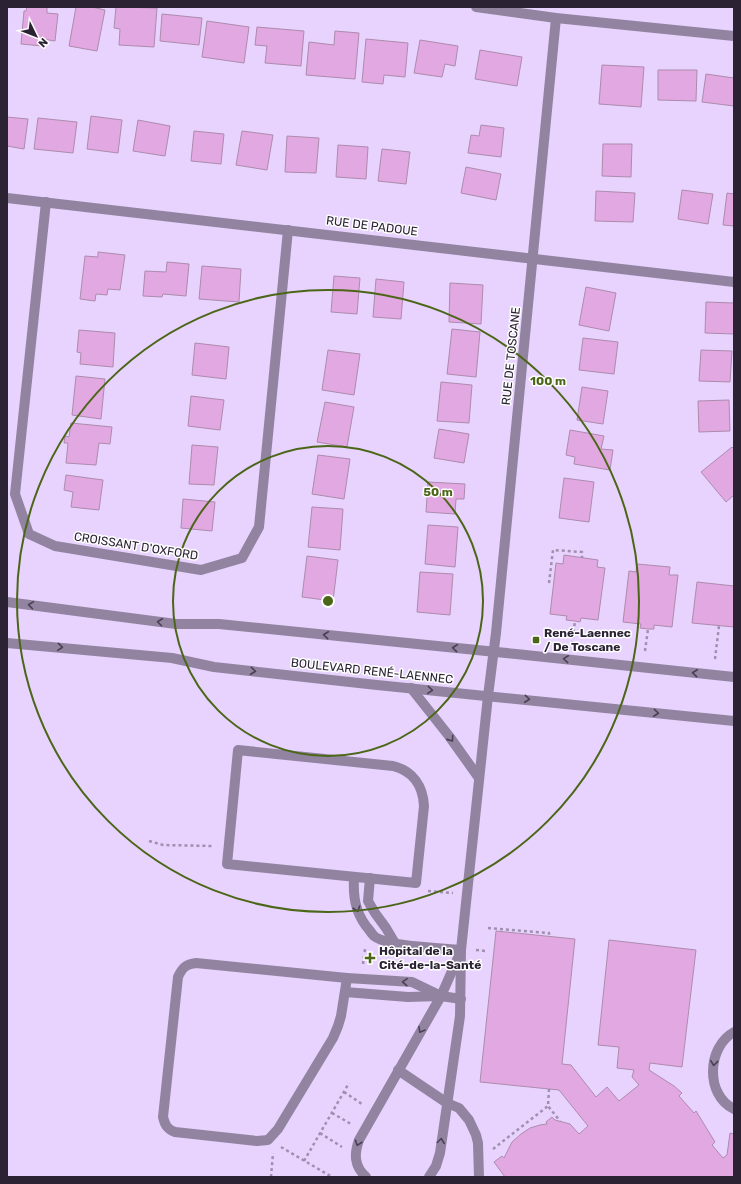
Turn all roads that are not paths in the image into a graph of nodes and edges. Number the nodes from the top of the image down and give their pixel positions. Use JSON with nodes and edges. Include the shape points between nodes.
{"nodes":[{"id":1,"x":476,"y":7,"type":"edge"},
{"id":2,"x":556,"y":18,"type":"junction"},
{"id":3,"x":734,"y":36,"type":"edge"},
{"id":4,"x":7,"y":198,"type":"edge"},
{"id":5,"x":46,"y":202,"type":"junction"},
{"id":6,"x":288,"y":230,"type":"junction"},
{"id":7,"x":533,"y":258,"type":"junction"},
{"id":8,"x":734,"y":282,"type":"edge"},
{"id":9,"x":7,"y":602,"type":"edge"},
{"id":10,"x":7,"y":643,"type":"edge"},
{"id":11,"x":494,"y":652,"type":"junction"},
{"id":12,"x":734,"y":678,"type":"edge"},
{"id":13,"x":411,"y":688,"type":"junction"},
{"id":14,"x":488,"y":696,"type":"junction"},
{"id":15,"x":734,"y":721,"type":"edge"},
{"id":16,"x":479,"y":778,"type":"junction"},
{"id":17,"x":354,"y":877,"type":"junction"},
{"id":18,"x":370,"y":878,"type":"junction"},
{"id":19,"x":396,"y":944,"type":"junction"},
{"id":20,"x":461,"y":950,"type":"junction"},
{"id":21,"x":346,"y":978,"type":"junction"},
{"id":22,"x":344,"y":992,"type":"junction"},
{"id":23,"x":441,"y":996,"type":"junction"},
{"id":24,"x":461,"y":999,"type":"junction"},
{"id":25,"x":734,"y":1032,"type":"edge"},
{"id":26,"x":398,"y":1070,"type":"junction"},
{"id":27,"x":447,"y":1103,"type":"junction"},
{"id":28,"x":734,"y":1109,"type":"edge"},
{"id":29,"x":366,"y":1177,"type":"edge"},
{"id":30,"x":429,"y":1177,"type":"edge"},
{"id":31,"x":479,"y":1177,"type":"edge"}],
"edges":[{"from":1,"to":2,"type":"street"},
{"from":2,"to":3,"type":"street"},
{"from":2,"to":7,"type":"street","name":"RUE DE TOSCANE"},
{"from":4,"to":5,"type":"street","name":"RUE DE PADOUE"},
{"from":5,"to":6,"type":"street","name":"RUE DE PADOUE"},
{"from":5,"to":6,"type":"street","name":"CROISSANT D'OXFORD","via":[[15,494],[29,534],[55,546],[201,570],[242,558],[259,527]]},
{"from":6,"to":7,"type":"street","name":"RUE DE PADOUE"},
{"from":7,"to":8,"type":"street","name":"RUE DE PADOUE"},
{"from":7,"to":11,"type":"street","name":"RUE DE TOSCANE"},
{"from":11,"to":9,"type":"street","one_way":true,"via":[[220,624],[176,624]]},
{"from":10,"to":13,"type":"street","name":"BOULEVARD RENÉ-LAENNEC","one_way":true,"via":[[172,658],[214,667]]},
{"from":12,"to":11,"type":"street","one_way":true},
{"from":11,"to":14,"type":"street","name":"RUE DE TOSCANE"},
{"from":13,"to":14,"type":"street","name":"BOULEVARD RENÉ-LAENNEC","one_way":true},
{"from":13,"to":16,"type":"street","one_way":true},
{"from":14,"to":15,"type":"street","name":"BOULEVARD RENÉ-LAENNEC","one_way":true},
{"from":14,"to":16,"type":"street","name":"RUE DE TOSCANE"},
{"from":16,"to":20,"type":"street","name":"RUE DE TOSCANE"},
{"from":17,"to":18,"type":"street"},
{"from":17,"to":18,"type":"street","via":[[227,864],[238,750],[393,766],[409,772],[417,781],[424,797],[416,883]]},
{"from":17,"to":19,"type":"street","one_way":true,"via":[[354,896],[359,915],[374,936]]},
{"from":18,"to":19,"type":"street","via":[[368,901]]},
{"from":19,"to":20,"type":"street"},
{"from":20,"to":23,"type":"street"},
{"from":20,"to":24,"type":"street"},
{"from":21,"to":22,"type":"street"},
{"from":21,"to":22,"type":"street","via":[[196,963],[186,966],[178,977],[163,1117],[167,1127],[175,1132],[257,1142],[268,1140],[278,1129],[333,1038],[342,1016]]},
{"from":23,"to":21,"type":"street","one_way":true,"via":[[412,982]]},
{"from":22,"to":23,"type":"street","via":[[408,997]]},
{"from":23,"to":24,"type":"street"},
{"from":23,"to":26,"type":"street","one_way":true},
{"from":24,"to":27,"type":"street"},
{"from":25,"to":28,"type":"street","one_way":true,"via":[[720,1044],[713,1067],[718,1093],[725,1103]]},
{"from":26,"to":27,"type":"street"},
{"from":26,"to":29,"type":"street","one_way":true,"via":[[359,1140],[355,1156]]},
{"from":30,"to":27,"type":"street","one_way":true,"via":[[440,1153]]},
{"from":27,"to":31,"type":"street","via":[[459,1108],[469,1120],[476,1135]]}]}
